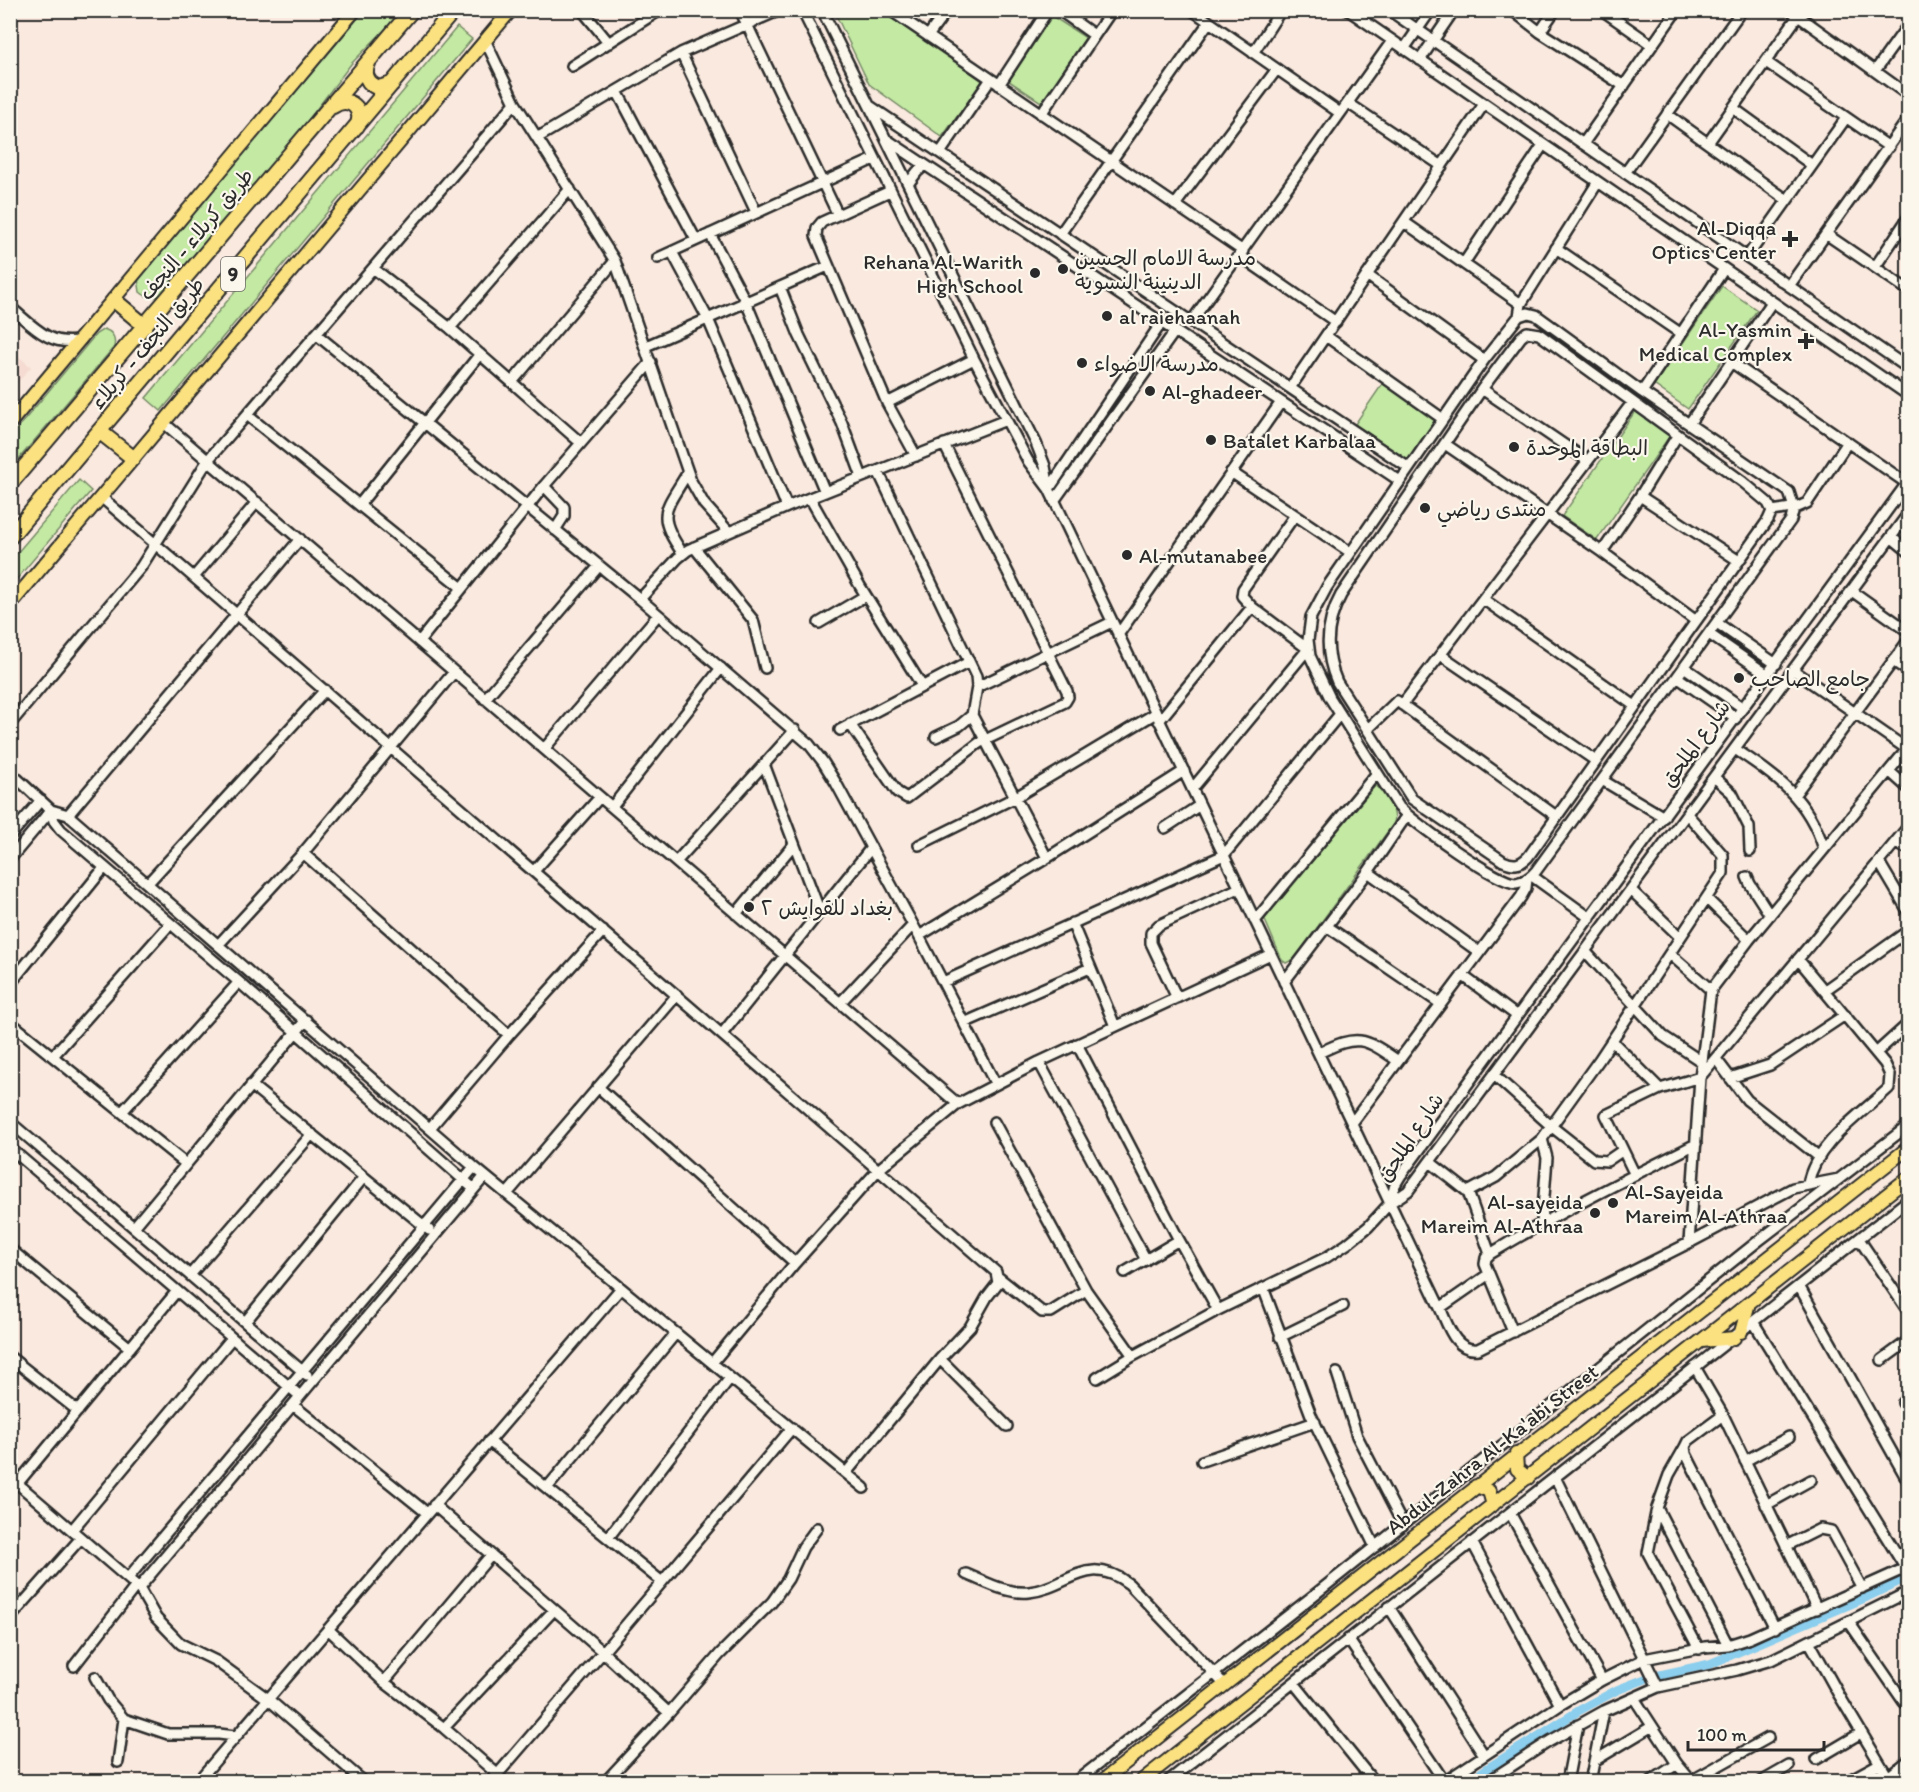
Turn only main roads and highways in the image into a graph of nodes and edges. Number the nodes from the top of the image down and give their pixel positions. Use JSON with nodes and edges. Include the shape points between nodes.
{"nodes":[{"id":1,"x":355,"y":10,"type":"edge"},
{"id":2,"x":412,"y":10,"type":"edge"},
{"id":3,"x":454,"y":10,"type":"edge"},
{"id":4,"x":511,"y":10,"type":"edge"},
{"id":5,"x":369,"y":62,"type":"junction"},
{"id":6,"x":392,"y":84,"type":"junction"},
{"id":7,"x":332,"y":106,"type":"junction"},
{"id":8,"x":356,"y":128,"type":"junction"},
{"id":9,"x":114,"y":300,"type":"junction"},
{"id":10,"x":145,"y":326,"type":"junction"},
{"id":11,"x":10,"y":423,"type":"edge"},
{"id":12,"x":99,"y":431,"type":"junction"},
{"id":13,"x":133,"y":458,"type":"junction"},
{"id":14,"x":10,"y":484,"type":"edge"},
{"id":15,"x":10,"y":537,"type":"edge"},
{"id":16,"x":10,"y":605,"type":"edge"},
{"id":17,"x":1908,"y":1148,"type":"edge"},
{"id":18,"x":1908,"y":1178,"type":"edge"},
{"id":19,"x":1749,"y":1303,"type":"junction"},
{"id":20,"x":1700,"y":1342,"type":"junction"},
{"id":21,"x":1516,"y":1454,"type":"junction"},
{"id":22,"x":1528,"y":1478,"type":"junction"},
{"id":23,"x":1476,"y":1486,"type":"junction"},
{"id":24,"x":1493,"y":1505,"type":"junction"},
{"id":25,"x":1101,"y":1782,"type":"edge"},
{"id":26,"x":1140,"y":1782,"type":"edge"}],
"edges":[{"from":1,"to":9,"type":"main road"},
{"from":2,"to":5,"type":"highway","name":"طريق كربلاء - النجف","number":"9"},
{"from":3,"to":6,"type":"highway","name":"طريق النجف - كربلاء","number":"9"},
{"from":4,"to":13,"type":"main road"},
{"from":5,"to":6,"type":"highway","via":[[366,75],[370,84],[379,88]]},
{"from":5,"to":7,"type":"highway","name":"طريق كربلاء - النجف","number":"9"},
{"from":6,"to":8,"type":"highway","name":"طريق النجف - كربلاء","number":"9"},
{"from":7,"to":8,"type":"highway","via":[[341,101],[356,107],[360,118]]},
{"from":7,"to":10,"type":"highway","name":"طريق كربلاء - النجف","number":"9"},
{"from":8,"to":12,"type":"highway","name":"طريق النجف - كربلاء","number":"9"},
{"from":9,"to":10,"type":"highway"},
{"from":9,"to":11,"type":"main road"},
{"from":10,"to":14,"type":"highway","name":"طريق كربلاء - النجف","number":"9"},
{"from":12,"to":13,"type":"highway"},
{"from":12,"to":15,"type":"highway","name":"طريق النجف - كربلاء","number":"9"},
{"from":13,"to":16,"type":"main road"},
{"from":17,"to":21,"type":"main road","name":"Abdul-Zahra Al-Ka'abi Street"},
{"from":18,"to":19,"type":"main road"},
{"from":19,"to":20,"type":"main road"},
{"from":19,"to":20,"type":"main road","via":[[1738,1335]]},
{"from":20,"to":22,"type":"main road"},
{"from":21,"to":22,"type":"main road","via":[[1517,1468]]},
{"from":21,"to":23,"type":"main road","name":"Abdul-Zahra Al-Ka'abi Street"},
{"from":22,"to":24,"type":"main road"},
{"from":23,"to":24,"type":"main road","via":[[1489,1491]]},
{"from":23,"to":25,"type":"main road","name":"Abdul-Zahra Al-Ka'abi Street"},
{"from":24,"to":26,"type":"main road"}]}
